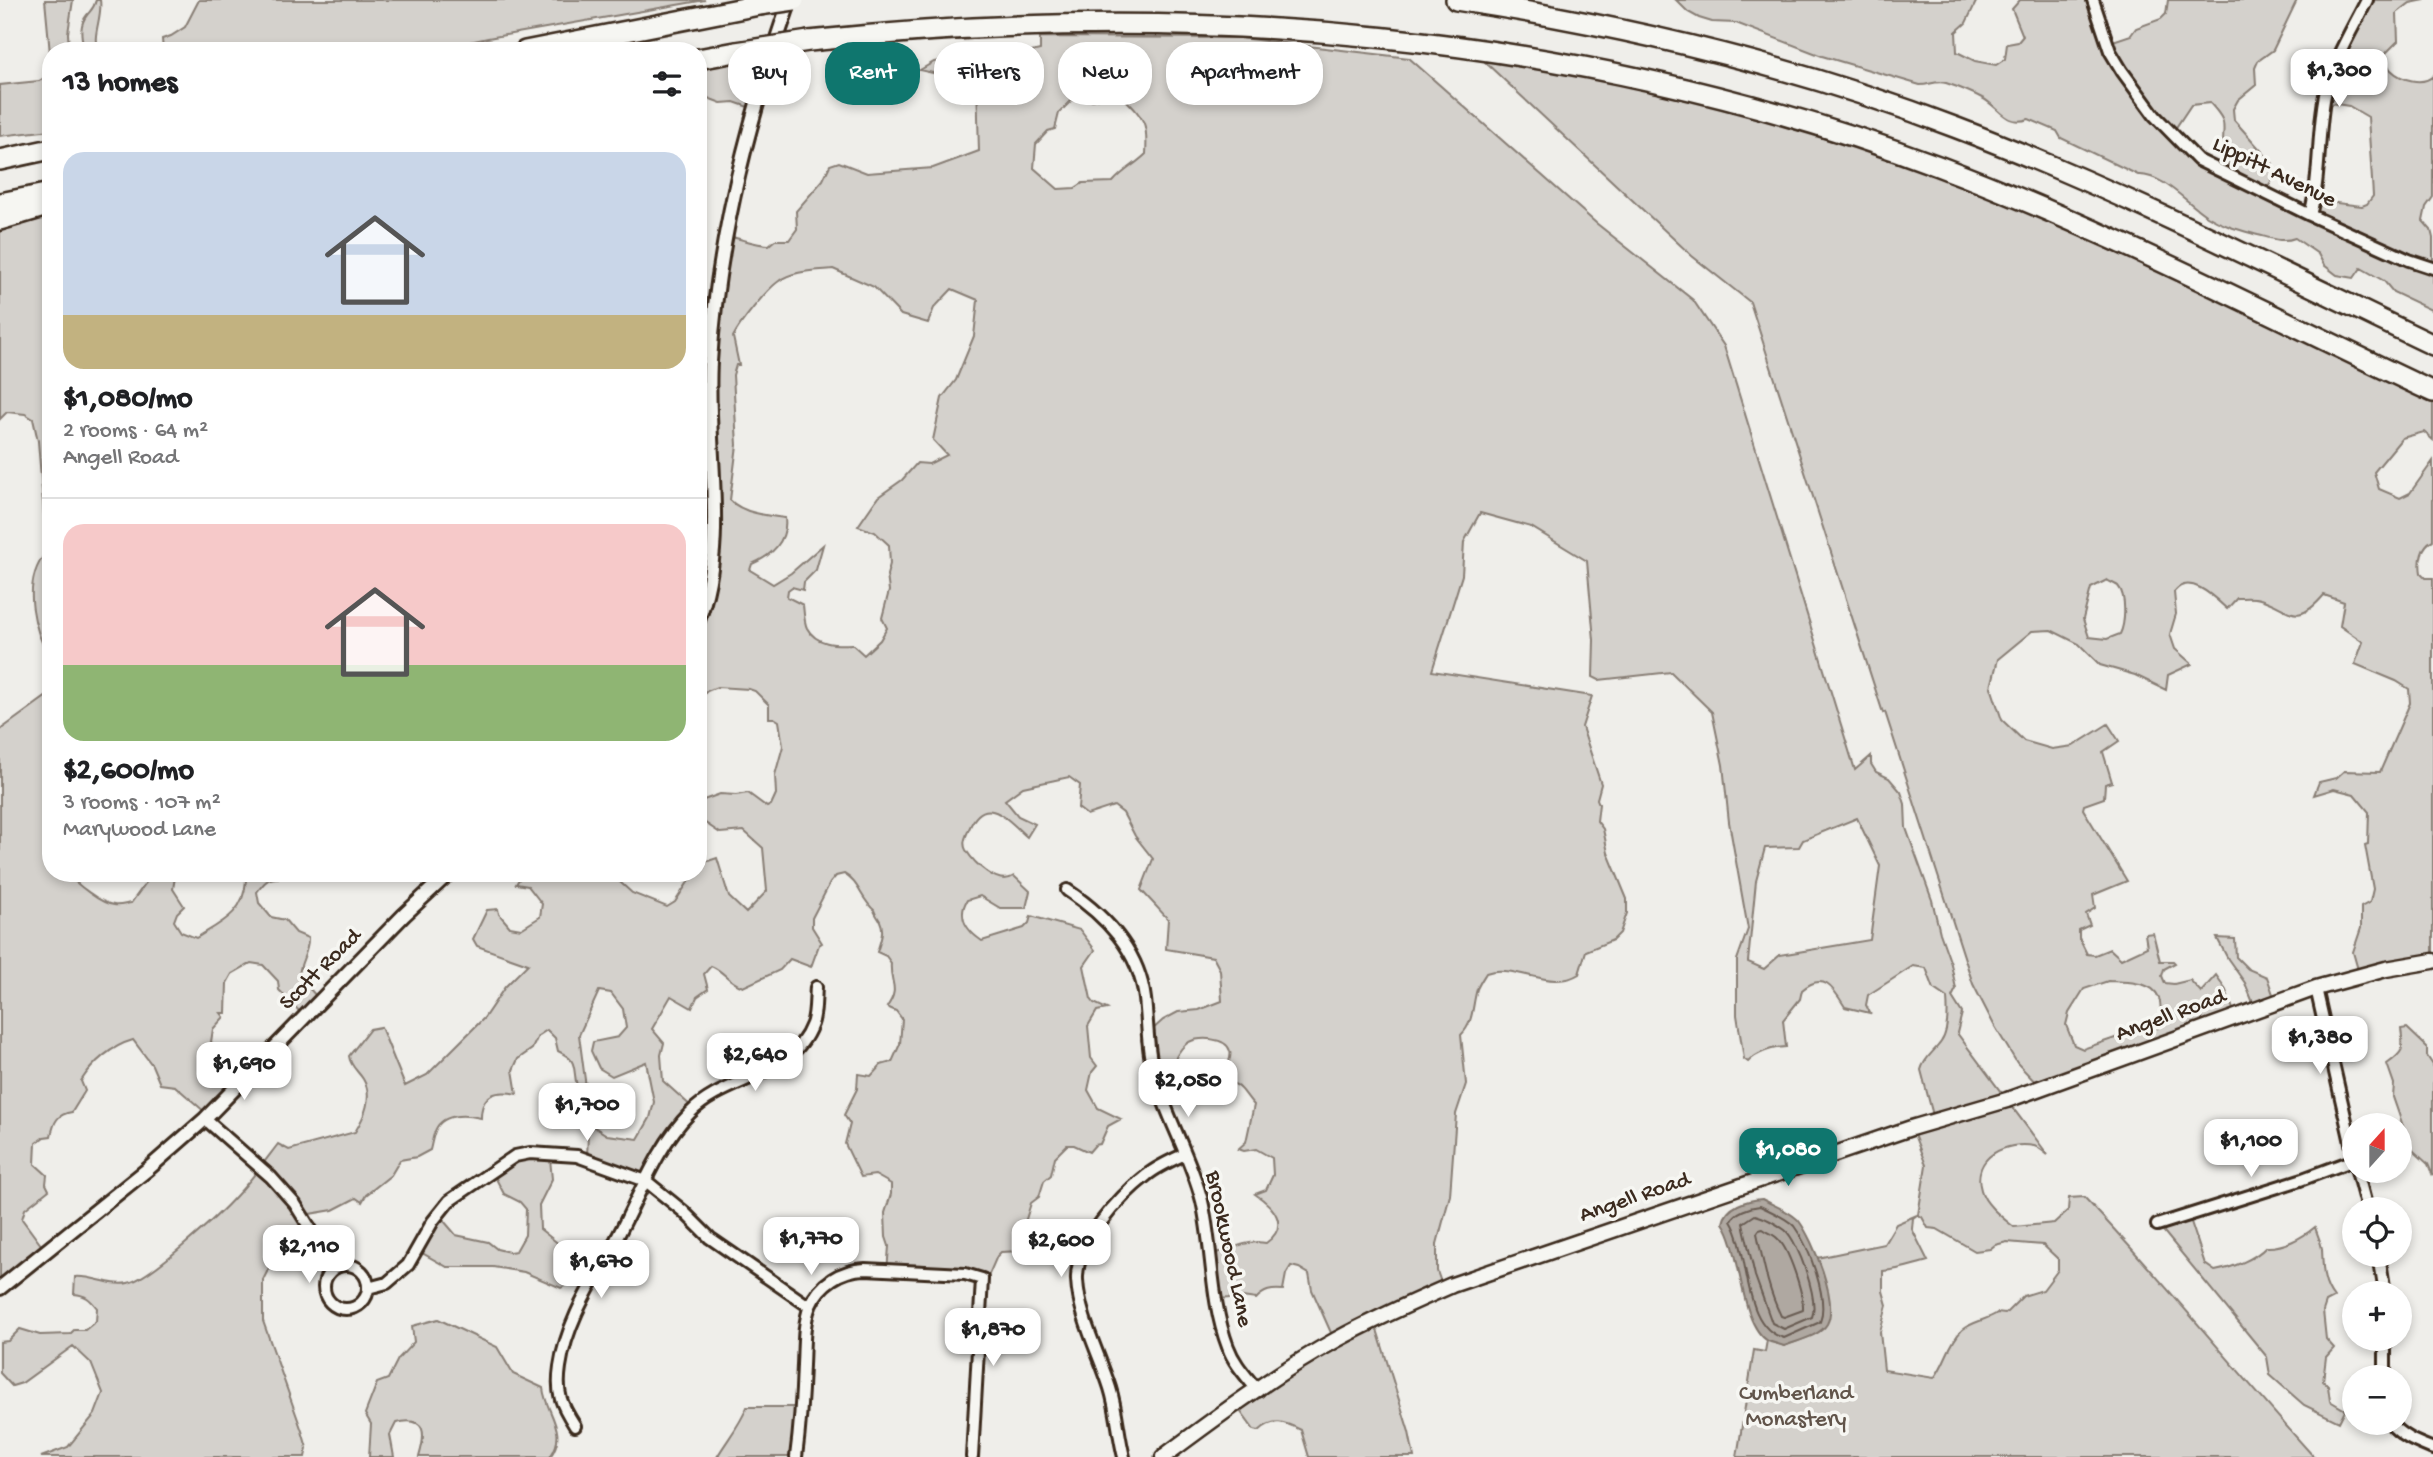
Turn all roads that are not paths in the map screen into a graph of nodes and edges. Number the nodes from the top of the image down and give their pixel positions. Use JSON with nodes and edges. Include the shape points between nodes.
{"nodes":[{"id":1,"x":792,"y":0,"type":"edge"},
{"id":2,"x":1456,"y":0,"type":"edge"},
{"id":3,"x":2093,"y":0,"type":"edge"},
{"id":4,"x":2367,"y":0,"type":"edge"},
{"id":5,"x":571,"y":42,"type":"edge"},
{"id":6,"x":707,"y":57,"type":"edge"},
{"id":7,"x":42,"y":148,"type":"edge"},
{"id":8,"x":42,"y":149,"type":"edge"},
{"id":9,"x":0,"y":150,"type":"edge"},
{"id":10,"x":0,"y":160,"type":"edge"},
{"id":11,"x":42,"y":195,"type":"edge"},
{"id":12,"x":0,"y":203,"type":"edge"},
{"id":13,"x":42,"y":208,"type":"edge"},
{"id":14,"x":2310,"y":215,"type":"junction"},
{"id":15,"x":0,"y":220,"type":"edge"},
{"id":16,"x":2433,"y":268,"type":"edge"},
{"id":17,"x":2433,"y":345,"type":"edge"},
{"id":18,"x":2433,"y":392,"type":"edge"},
{"id":19,"x":707,"y":587,"type":"edge"},
{"id":20,"x":439,"y":882,"type":"edge"},
{"id":21,"x":1067,"y":890,"type":"dead end"},
{"id":22,"x":2433,"y":961,"type":"edge"},
{"id":23,"x":816,"y":987,"type":"dead end"},
{"id":24,"x":2316,"y":988,"type":"junction"},
{"id":25,"x":2344,"y":1113,"type":"edge"},
{"id":26,"x":205,"y":1119,"type":"junction"},
{"id":27,"x":1185,"y":1154,"type":"junction"},
{"id":28,"x":2342,"y":1163,"type":"edge"},
{"id":29,"x":646,"y":1181,"type":"junction"},
{"id":30,"x":2157,"y":1225,"type":"dead end"},
{"id":31,"x":335,"y":1268,"type":"junction"},
{"id":32,"x":0,"y":1287,"type":"edge"},
{"id":33,"x":368,"y":1288,"type":"junction"},
{"id":34,"x":810,"y":1307,"type":"junction"},
{"id":35,"x":1258,"y":1391,"type":"junction"},
{"id":36,"x":575,"y":1426,"type":"dead end"},
{"id":37,"x":2402,"y":1435,"type":"edge"},
{"id":38,"x":2433,"y":1449,"type":"edge"},
{"id":39,"x":796,"y":1457,"type":"edge"},
{"id":40,"x":972,"y":1457,"type":"edge"},
{"id":41,"x":1124,"y":1457,"type":"edge"},
{"id":42,"x":1163,"y":1457,"type":"edge"}],
"edges":[{"from":1,"to":5,"type":"highway","bridge":true},
{"from":1,"to":19,"type":"street","via":[[764,76],[737,183],[717,292],[710,365],[713,505]]},
{"from":2,"to":17,"type":"highway","via":[[1706,49],[1920,114],[2104,189]]},
{"from":3,"to":14,"type":"street","name":"Lippitt Avenue","via":[[2110,51],[2122,71],[2189,153],[2212,169]]},
{"from":4,"to":14,"type":"street","via":[[2328,82]]},
{"from":6,"to":18,"type":"highway","bridge":true,"via":[[886,32],[1108,19],[1328,28],[1438,40],[1619,72],[1797,119],[1971,179],[2107,237]]},
{"from":7,"to":9,"type":"highway"},
{"from":8,"to":10,"type":"highway"},
{"from":11,"to":12,"type":"highway"},
{"from":13,"to":15,"type":"highway"},
{"from":14,"to":16,"type":"street","name":"Lippitt Avenue"},
{"from":20,"to":26,"type":"street","name":"Scott Road"},
{"from":21,"to":27,"type":"street","name":"Brookwood Lane","via":[[1098,911],[1117,933],[1140,976],[1154,1076]]},
{"from":22,"to":24,"type":"main road","name":"Angell Road"},
{"from":23,"to":29,"type":"street","via":[[811,1025],[785,1061],[724,1089],[692,1110]]},
{"from":24,"to":25,"type":"street"},
{"from":24,"to":35,"type":"main road","name":"Angell Road","via":[[2018,1096],[1911,1128],[1452,1285],[1334,1341]]},
{"from":26,"to":31,"type":"street","via":[[295,1204]]},
{"from":26,"to":32,"type":"street","name":"Scott Road"},
{"from":27,"to":35,"type":"street","name":"Brookwood Lane","via":[[1201,1201],[1216,1304],[1228,1349]]},
{"from":27,"to":41,"type":"street","via":[[1148,1174],[1117,1203],[1078,1265],[1080,1299],[1110,1389]]},
{"from":28,"to":30,"type":"street"},
{"from":29,"to":33,"type":"street","via":[[577,1156],[515,1156],[449,1201],[398,1276]]},
{"from":29,"to":34,"type":"street","via":[[710,1238]]},
{"from":29,"to":36,"type":"street","via":[[580,1304],[564,1346],[561,1403]]},
{"from":31,"to":33,"type":"street","via":[[353,1266],[367,1279]]},
{"from":31,"to":33,"type":"street","via":[[324,1284],[331,1303],[350,1309],[366,1297]]},
{"from":34,"to":39,"type":"street"},
{"from":34,"to":40,"type":"street","via":[[828,1283],[850,1269],[982,1279]]},
{"from":35,"to":42,"type":"main road","name":"Angell Road"},
{"from":37,"to":38,"type":"street"}]}
